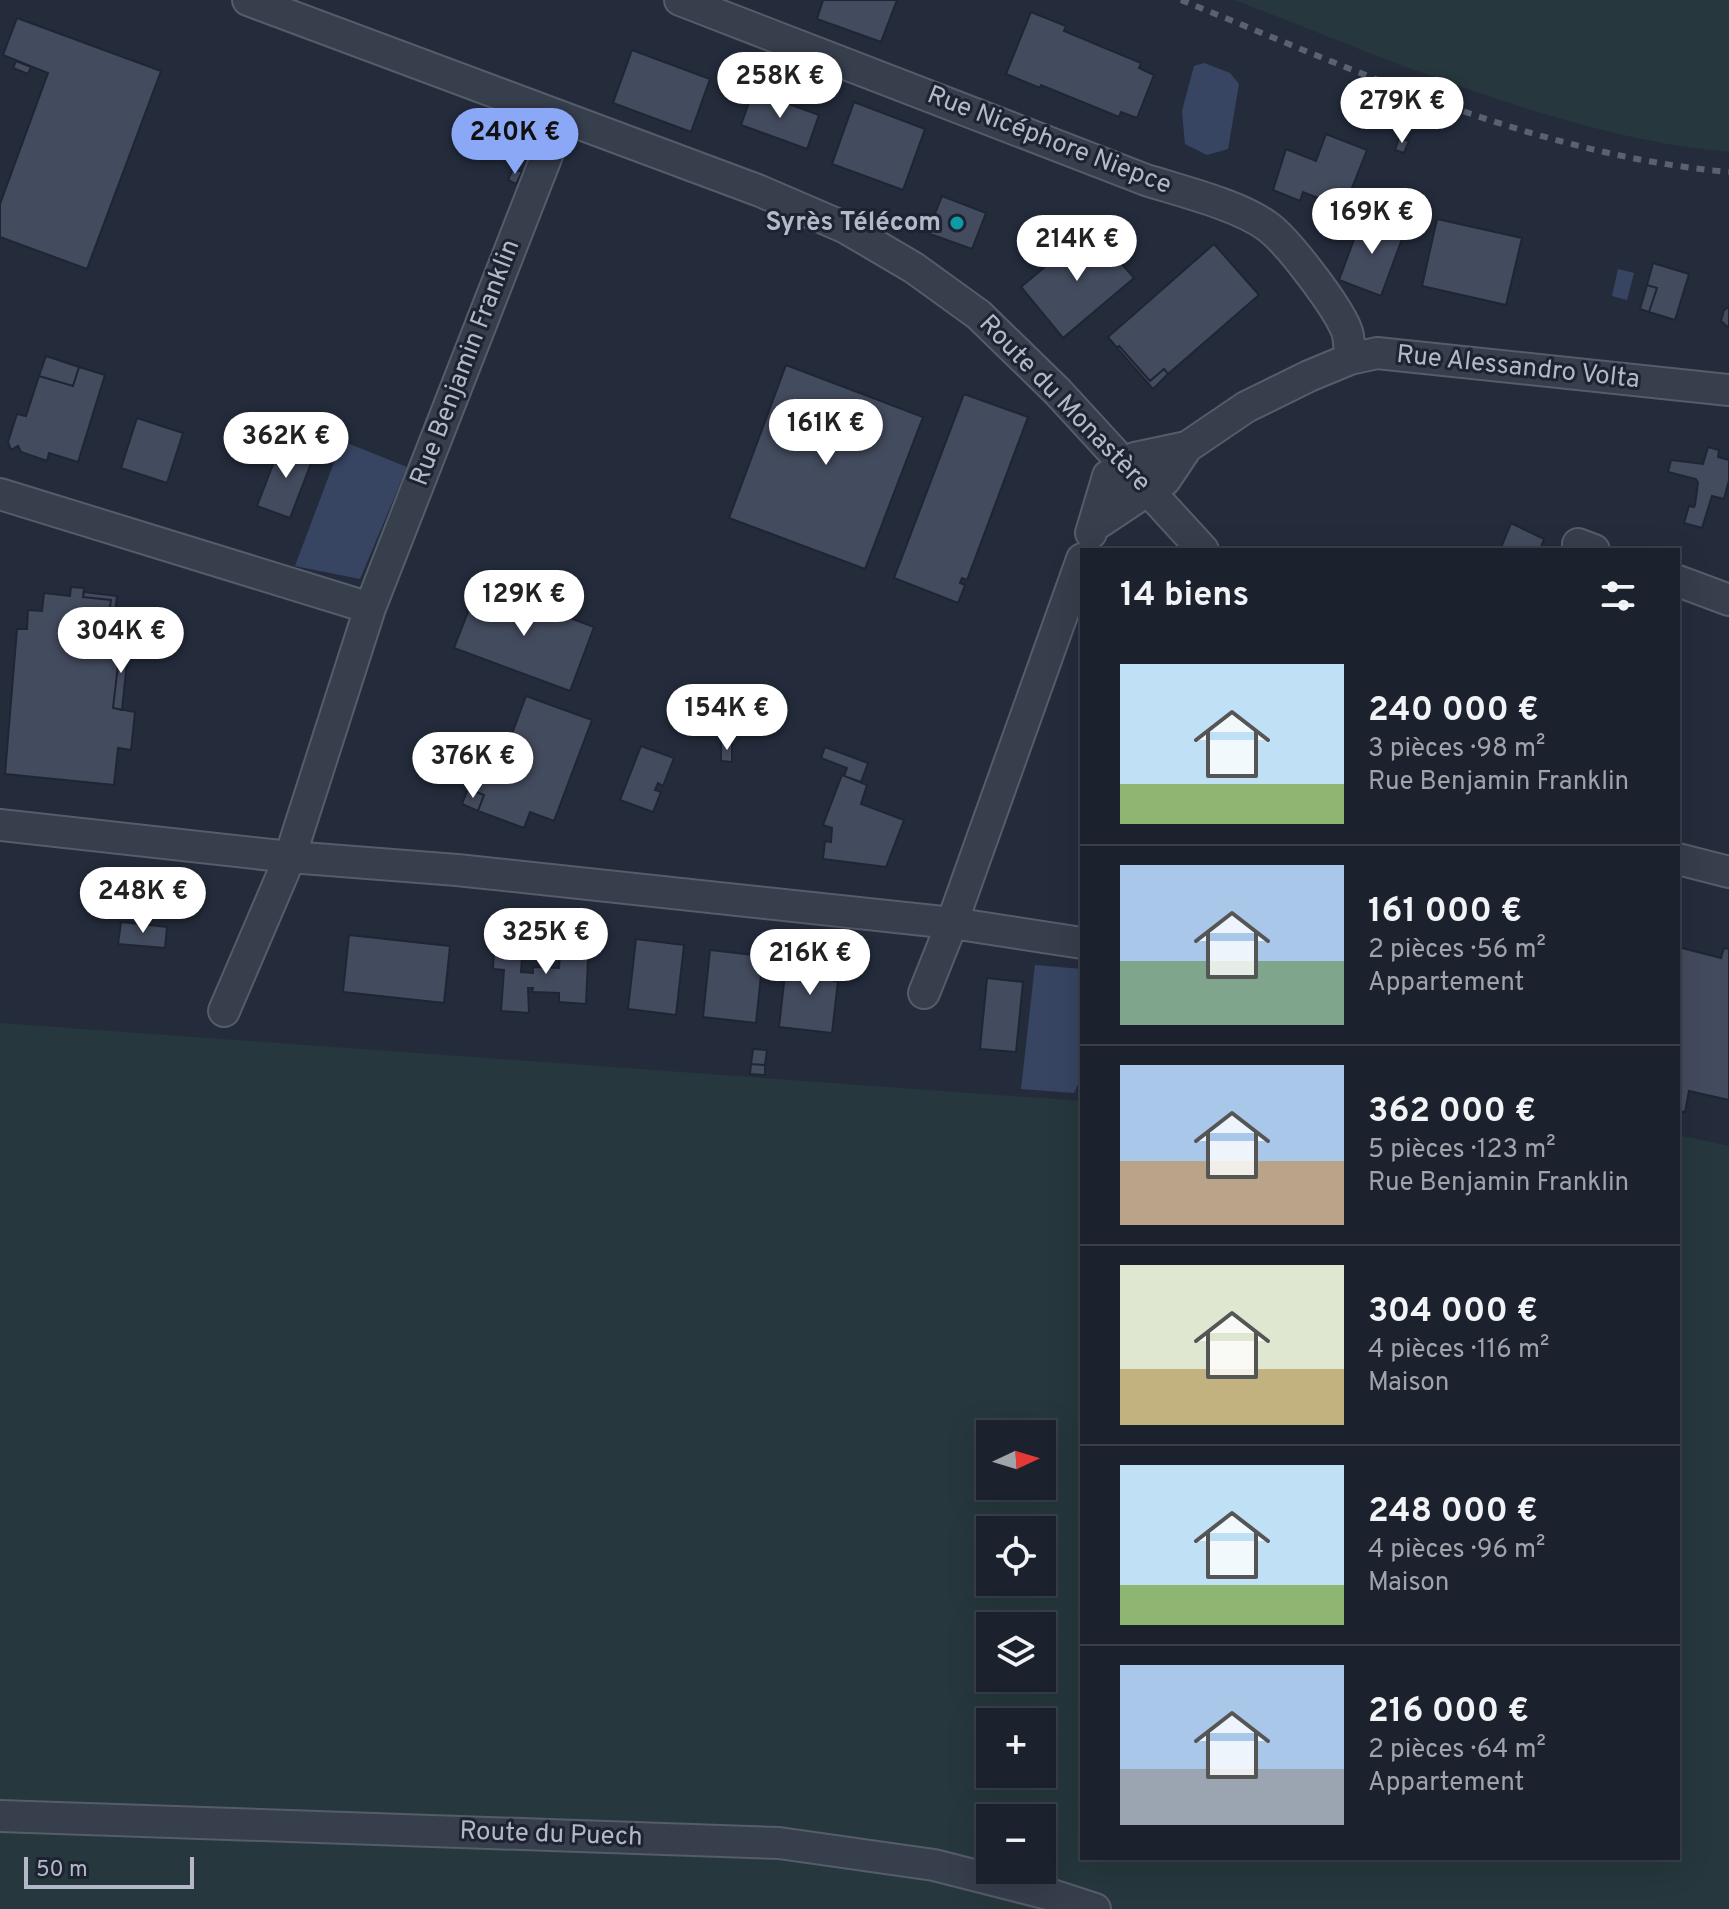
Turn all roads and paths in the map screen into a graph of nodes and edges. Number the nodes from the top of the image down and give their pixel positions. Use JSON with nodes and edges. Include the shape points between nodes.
{"nodes":[{"id":1,"x":248,"y":0,"type":"edge"},
{"id":2,"x":680,"y":0,"type":"edge"},
{"id":3,"x":562,"y":117,"type":"junction"},
{"id":4,"x":1350,"y":359,"type":"junction"},
{"id":5,"x":1729,"y":390,"type":"edge"},
{"id":6,"x":1139,"y":481,"type":"junction"},
{"id":7,"x":0,"y":494,"type":"edge"},
{"id":8,"x":1090,"y":538,"type":"edge"},
{"id":9,"x":1201,"y":548,"type":"edge"},
{"id":10,"x":1080,"y":565,"type":"edge"},
{"id":11,"x":1680,"y":582,"type":"edge"},
{"id":12,"x":1729,"y":600,"type":"edge"},
{"id":13,"x":370,"y":608,"type":"junction"},
{"id":14,"x":0,"y":825,"type":"edge"},
{"id":15,"x":290,"y":857,"type":"junction"},
{"id":16,"x":1680,"y":860,"type":"edge"},
{"id":17,"x":1729,"y":872,"type":"edge"},
{"id":18,"x":952,"y":923,"type":"junction"},
{"id":19,"x":1080,"y":943,"type":"edge"},
{"id":20,"x":924,"y":993,"type":"dead end"},
{"id":21,"x":224,"y":1011,"type":"dead end"},
{"id":22,"x":0,"y":1816,"type":"edge"},
{"id":23,"x":1095,"y":1909,"type":"edge"}],
"edges":[{"from":1,"to":3,"type":"street","name":"Route du Monastère"},
{"from":2,"to":4,"type":"street","name":"Rue Nicéphore Niepce","via":[[1268,226],[1335,309],[1348,331]]},
{"from":3,"to":6,"type":"street","name":"Route du Monastère","via":[[760,191],[846,228],[914,268],[979,315]]},
{"from":3,"to":13,"type":"street","name":"Rue Benjamin Franklin"},
{"from":4,"to":5,"type":"street","name":"Rue Alessandro Volta","via":[[1402,354]]},
{"from":4,"to":6,"type":"street","name":"Rue Alessandro Volta","via":[[1246,407],[1187,447],[1135,458]]},
{"from":6,"to":8,"type":"street","via":[[1139,496]]},
{"from":6,"to":9,"type":"street","name":"Route du Monastère"},
{"from":7,"to":13,"type":"street"},
{"from":10,"to":18,"type":"street"},
{"from":11,"to":12,"type":"street"},
{"from":13,"to":15,"type":"street","name":"Rue Benjamin Franklin"},
{"from":14,"to":15,"type":"street"},
{"from":15,"to":18,"type":"street"},
{"from":15,"to":21,"type":"street","name":"Rue Benjamin Franklin"},
{"from":16,"to":17,"type":"street"},
{"from":18,"to":19,"type":"street"},
{"from":18,"to":20,"type":"street"},
{"from":22,"to":23,"type":"street","name":"Route du Puech","via":[[779,1843],[934,1865]]}]}
